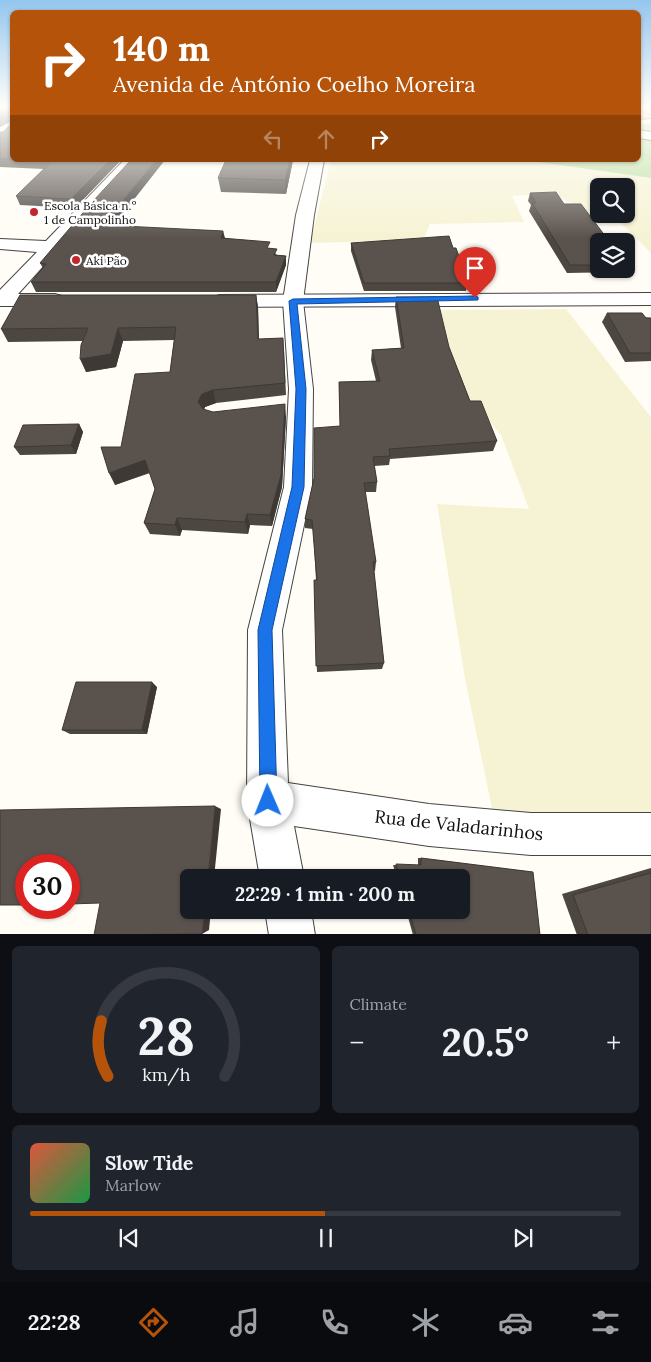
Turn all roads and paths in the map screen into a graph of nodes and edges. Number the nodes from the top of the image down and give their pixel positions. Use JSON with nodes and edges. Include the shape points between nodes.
{"nodes":[{"id":1,"x":130,"y":162,"type":"edge"},
{"id":2,"x":317,"y":162,"type":"edge"},
{"id":3,"x":0,"y":244,"type":"edge"},
{"id":4,"x":51,"y":247,"type":"junction"},
{"id":5,"x":651,"y":299,"type":"edge"},
{"id":6,"x":1,"y":300,"type":"edge"},
{"id":7,"x":70,"y":300,"type":"edge"},
{"id":8,"x":196,"y":301,"type":"edge"},
{"id":9,"x":293,"y":301,"type":"junction"},
{"id":10,"x":268,"y":801,"type":"junction"},
{"id":11,"x":651,"y":834,"type":"edge"},
{"id":12,"x":280,"y":869,"type":"edge"},
{"id":13,"x":290,"y":919,"type":"edge"},
{"id":14,"x":292,"y":934,"type":"edge"}],
"edges":[{"from":1,"to":4,"type":"street"},
{"from":2,"to":9,"type":"street","via":[[305,215]]},
{"from":3,"to":4,"type":"street"},
{"from":4,"to":6,"type":"street"},
{"from":5,"to":9,"type":"street"},
{"from":6,"to":7,"type":"street"},
{"from":8,"to":9,"type":"street"},
{"from":9,"to":10,"type":"street","via":[[301,389],[291,406],[298,487],[265,630]]},
{"from":10,"to":11,"type":"street","name":"Rua de Valadarinhos","via":[[429,825],[531,834]]},
{"from":10,"to":12,"type":"street"},
{"from":13,"to":14,"type":"street"}]}
